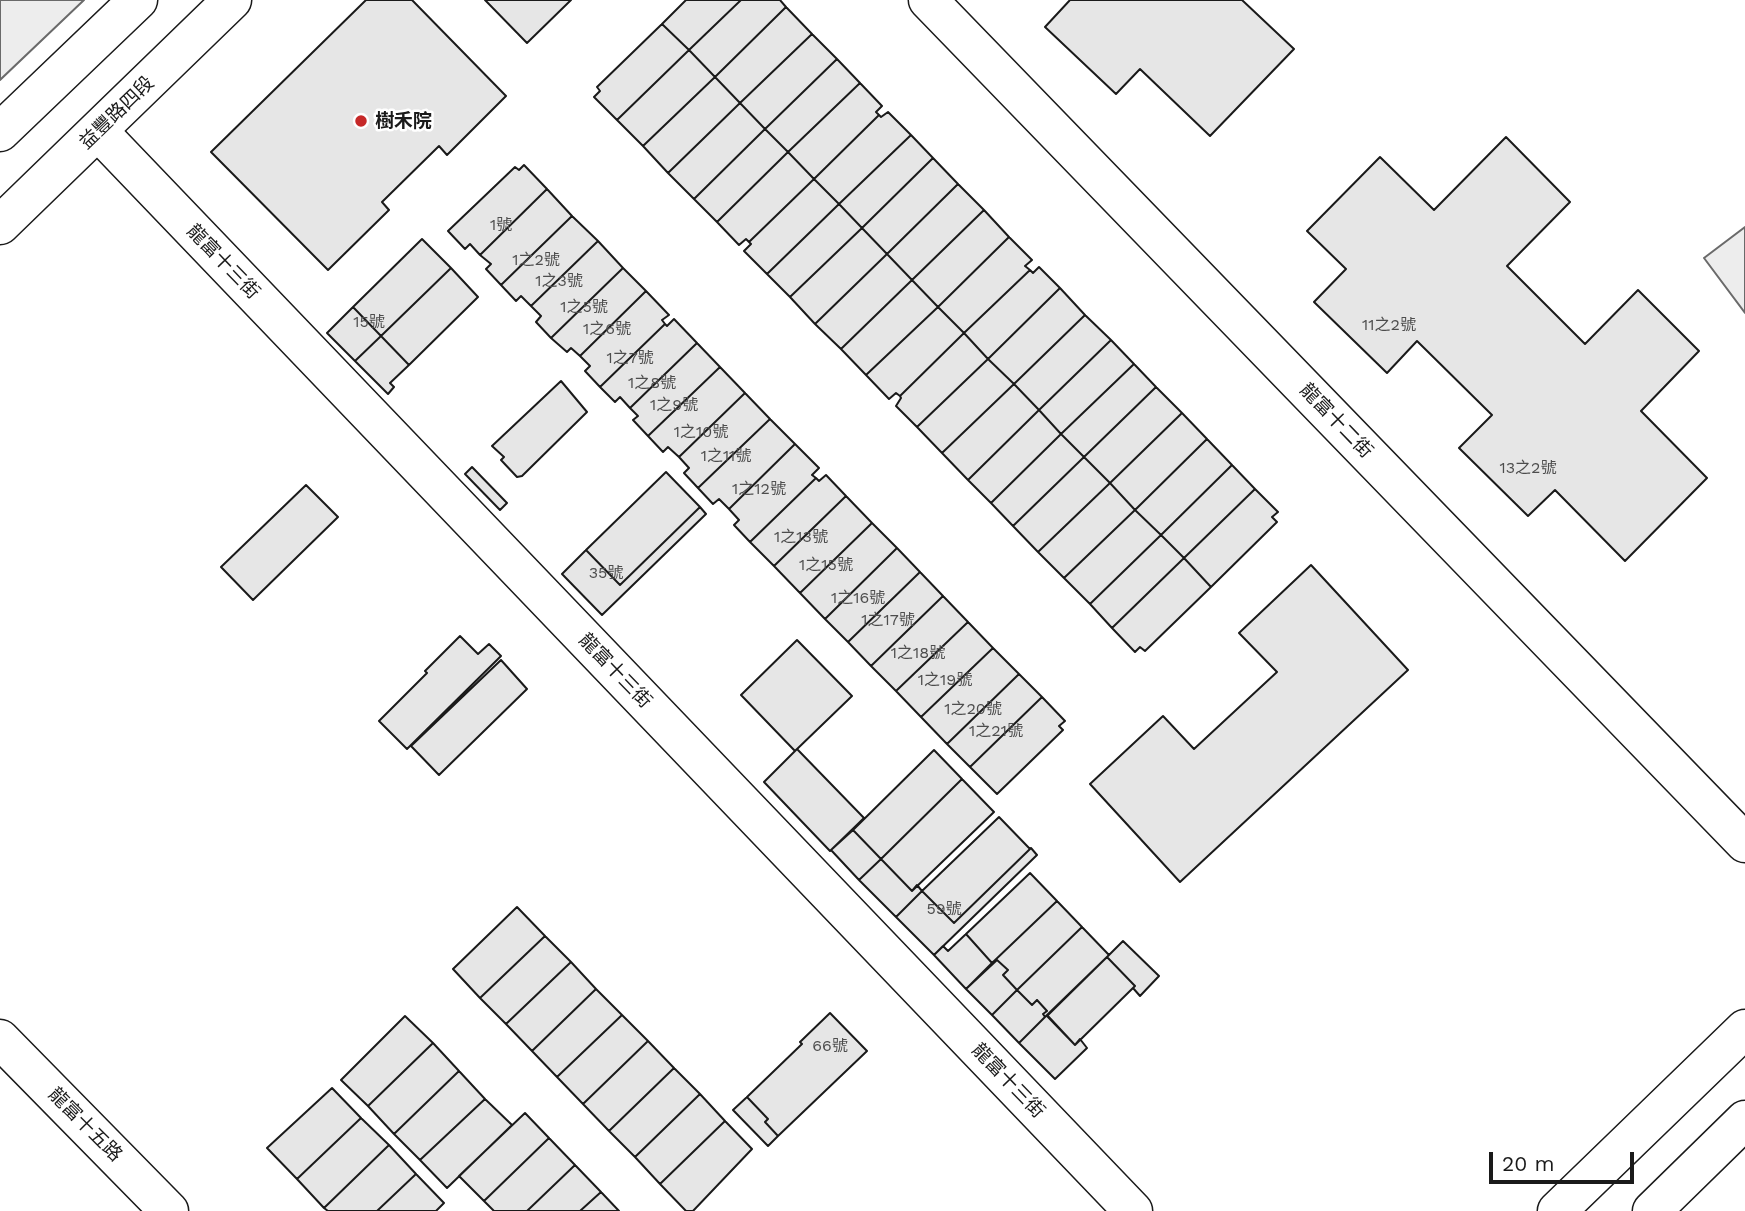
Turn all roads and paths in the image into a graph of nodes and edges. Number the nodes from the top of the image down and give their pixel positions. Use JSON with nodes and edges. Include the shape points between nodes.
{"nodes":[{"id":1,"x":138,"y":0,"type":"edge"},
{"id":2,"x":232,"y":0,"type":"edge"},
{"id":3,"x":928,"y":0,"type":"edge"},
{"id":4,"x":98,"y":131,"type":"junction"},
{"id":5,"x":0,"y":132,"type":"edge"},
{"id":6,"x":0,"y":225,"type":"edge"},
{"id":7,"x":1745,"y":843,"type":"edge"},
{"id":8,"x":1745,"y":1029,"type":"edge"},
{"id":9,"x":0,"y":1039,"type":"edge"},
{"id":10,"x":1745,"y":1120,"type":"edge"},
{"id":11,"x":169,"y":1211,"type":"edge"},
{"id":12,"x":1133,"y":1211,"type":"edge"},
{"id":13,"x":1557,"y":1211,"type":"edge"},
{"id":14,"x":1652,"y":1211,"type":"edge"}],
"edges":[{"from":1,"to":5,"type":"street"},
{"from":2,"to":4,"type":"street","name":"益豐路四段"},
{"from":3,"to":7,"type":"street","name":"龍富十二街"},
{"from":4,"to":6,"type":"street","name":"益豐路四段"},
{"from":4,"to":12,"type":"street","name":"龍富十三街"},
{"from":8,"to":13,"type":"street"},
{"from":9,"to":11,"type":"street","name":"龍富十五路"},
{"from":10,"to":14,"type":"street"}]}
